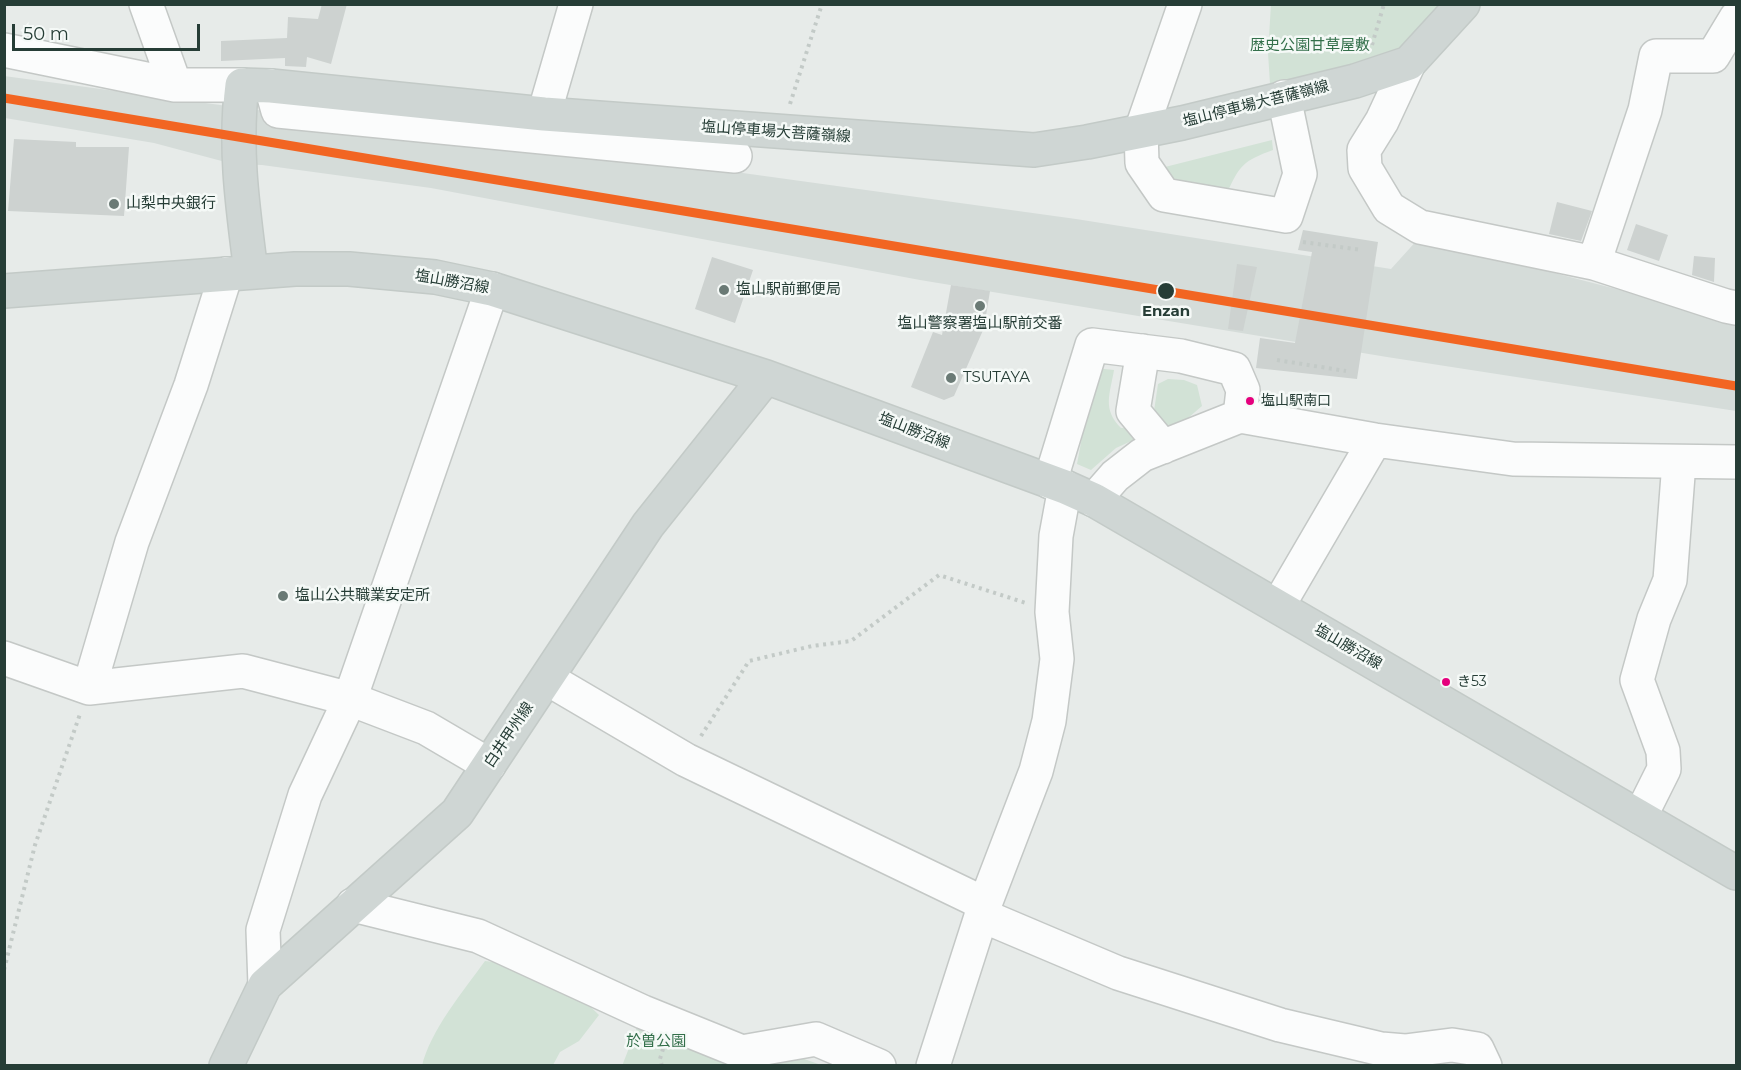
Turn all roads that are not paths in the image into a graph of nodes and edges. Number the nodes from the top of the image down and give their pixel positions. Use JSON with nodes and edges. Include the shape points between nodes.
{"nodes":[{"id":1,"x":146,"y":4,"type":"edge"},
{"id":2,"x":576,"y":4,"type":"edge"},
{"id":3,"x":1185,"y":4,"type":"edge"},
{"id":4,"x":1463,"y":4,"type":"edge"},
{"id":5,"x":1737,"y":18,"type":"edge"},
{"id":6,"x":4,"y":50,"type":"edge"},
{"id":7,"x":1409,"y":63,"type":"junction"},
{"id":8,"x":176,"y":85,"type":"junction"},
{"id":9,"x":256,"y":86,"type":"junction"},
{"id":10,"x":1284,"y":97,"type":"junction"},
{"id":11,"x":544,"y":114,"type":"junction"},
{"id":12,"x":1141,"y":131,"type":"junction"},
{"id":13,"x":735,"y":156,"type":"dead end"},
{"id":14,"x":1594,"y":264,"type":"junction"},
{"id":15,"x":239,"y":273,"type":"junction"},
{"id":16,"x":492,"y":289,"type":"junction"},
{"id":17,"x":4,"y":291,"type":"edge"},
{"id":18,"x":1737,"y":308,"type":"edge"},
{"id":19,"x":1143,"y":351,"type":"junction"},
{"id":20,"x":766,"y":377,"type":"junction"},
{"id":21,"x":1240,"y":416,"type":"junction"},
{"id":22,"x":1375,"y":440,"type":"junction"},
{"id":23,"x":1163,"y":447,"type":"junction"},
{"id":24,"x":1679,"y":462,"type":"junction"},
{"id":25,"x":1737,"y":462,"type":"edge"},
{"id":26,"x":1069,"y":490,"type":"junction"},
{"id":27,"x":1278,"y":606,"type":"junction"},
{"id":28,"x":4,"y":658,"type":"edge"},
{"id":29,"x":548,"y":679,"type":"junction"},
{"id":30,"x":89,"y":688,"type":"junction"},
{"id":31,"x":350,"y":699,"type":"junction"},
{"id":32,"x":489,"y":765,"type":"junction"},
{"id":33,"x":1640,"y":817,"type":"junction"},
{"id":34,"x":1737,"y":873,"type":"edge"},
{"id":35,"x":353,"y":905,"type":"junction"},
{"id":36,"x":983,"y":909,"type":"junction"},
{"id":37,"x":265,"y":985,"type":"junction"},
{"id":38,"x":226,"y":1065,"type":"edge"},
{"id":39,"x":879,"y":1065,"type":"edge"},
{"id":40,"x":933,"y":1065,"type":"edge"},
{"id":41,"x":1485,"y":1065,"type":"edge"}],
"edges":[{"from":1,"to":8,"type":"street"},
{"from":2,"to":11,"type":"street"},
{"from":3,"to":12,"type":"street"},
{"from":4,"to":7,"type":"main road","name":"塩山停車場大菩薩嶺線"},
{"from":5,"to":14,"type":"street","via":[[1713,56],[1656,56],[1645,110]]},
{"from":6,"to":8,"type":"street"},
{"from":7,"to":10,"type":"main road","name":"塩山停車場大菩薩嶺線"},
{"from":7,"to":14,"type":"street","via":[[1364,150],[1365,168],[1389,208],[1420,227]]},
{"from":8,"to":9,"type":"street"},
{"from":9,"to":11,"type":"main road","name":"塩山停車場大菩薩嶺線"},
{"from":9,"to":13,"type":"street","via":[[278,111]]},
{"from":9,"to":15,"type":"main road","via":[[237,137]]},
{"from":10,"to":12,"type":"main road","name":"塩山停車場大菩薩嶺線"},
{"from":10,"to":12,"type":"street","via":[[1300,174],[1286,216],[1164,195],[1142,163]]},
{"from":11,"to":12,"type":"main road","name":"塩山停車場大菩薩嶺線","via":[[1034,150]]},
{"from":14,"to":18,"type":"street"},
{"from":15,"to":16,"type":"main road","name":"塩山勝沼線","via":[[349,269],[435,277]]},
{"from":15,"to":17,"type":"main road","name":"塩山勝沼線"},
{"from":15,"to":30,"type":"street","via":[[191,385],[132,542]]},
{"from":16,"to":20,"type":"main road","name":"塩山勝沼線"},
{"from":16,"to":31,"type":"street"},
{"from":19,"to":21,"type":"street","via":[[1234,369],[1243,390]]},
{"from":19,"to":23,"type":"street","via":[[1133,411]]},
{"from":19,"to":26,"type":"street","via":[[1092,345]]},
{"from":20,"to":26,"type":"main road","name":"塩山勝沼線"},
{"from":20,"to":29,"type":"main road","name":"白井甲州線","via":[[648,525]]},
{"from":21,"to":22,"type":"street"},
{"from":21,"to":23,"type":"street"},
{"from":22,"to":24,"type":"street","via":[[1513,459]]},
{"from":22,"to":27,"type":"street"},
{"from":23,"to":26,"type":"street","via":[[1142,455],[1115,476]]},
{"from":24,"to":25,"type":"street"},
{"from":24,"to":33,"type":"street","via":[[1670,580],[1637,680],[1663,752],[1664,769]]},
{"from":26,"to":27,"type":"main road","name":"塩山勝沼線"},
{"from":26,"to":36,"type":"street","via":[[1056,536],[1052,612],[1057,659],[1049,721],[1036,771]]},
{"from":27,"to":33,"type":"main road","name":"塩山勝沼線"},
{"from":28,"to":30,"type":"street"},
{"from":29,"to":32,"type":"main road","name":"白井甲州線"},
{"from":29,"to":36,"type":"street","via":[[686,760]]},
{"from":30,"to":31,"type":"street","via":[[243,671]]},
{"from":31,"to":32,"type":"street","via":[[426,728]]},
{"from":31,"to":37,"type":"street","via":[[305,795],[263,930]]},
{"from":32,"to":35,"type":"main road","name":"白井甲州線","via":[[457,813]]},
{"from":33,"to":34,"type":"main road","name":"塩山勝沼線"},
{"from":35,"to":37,"type":"main road","name":"白井甲州線"},
{"from":35,"to":39,"type":"street","via":[[478,936],[643,1012],[742,1052],[816,1039]]},
{"from":36,"to":40,"type":"street"},
{"from":36,"to":41,"type":"street","via":[[1118,973],[1280,1025],[1381,1049],[1405,1051],[1452,1045],[1477,1049]]},
{"from":37,"to":38,"type":"main road","name":"白井甲州線"}]}
